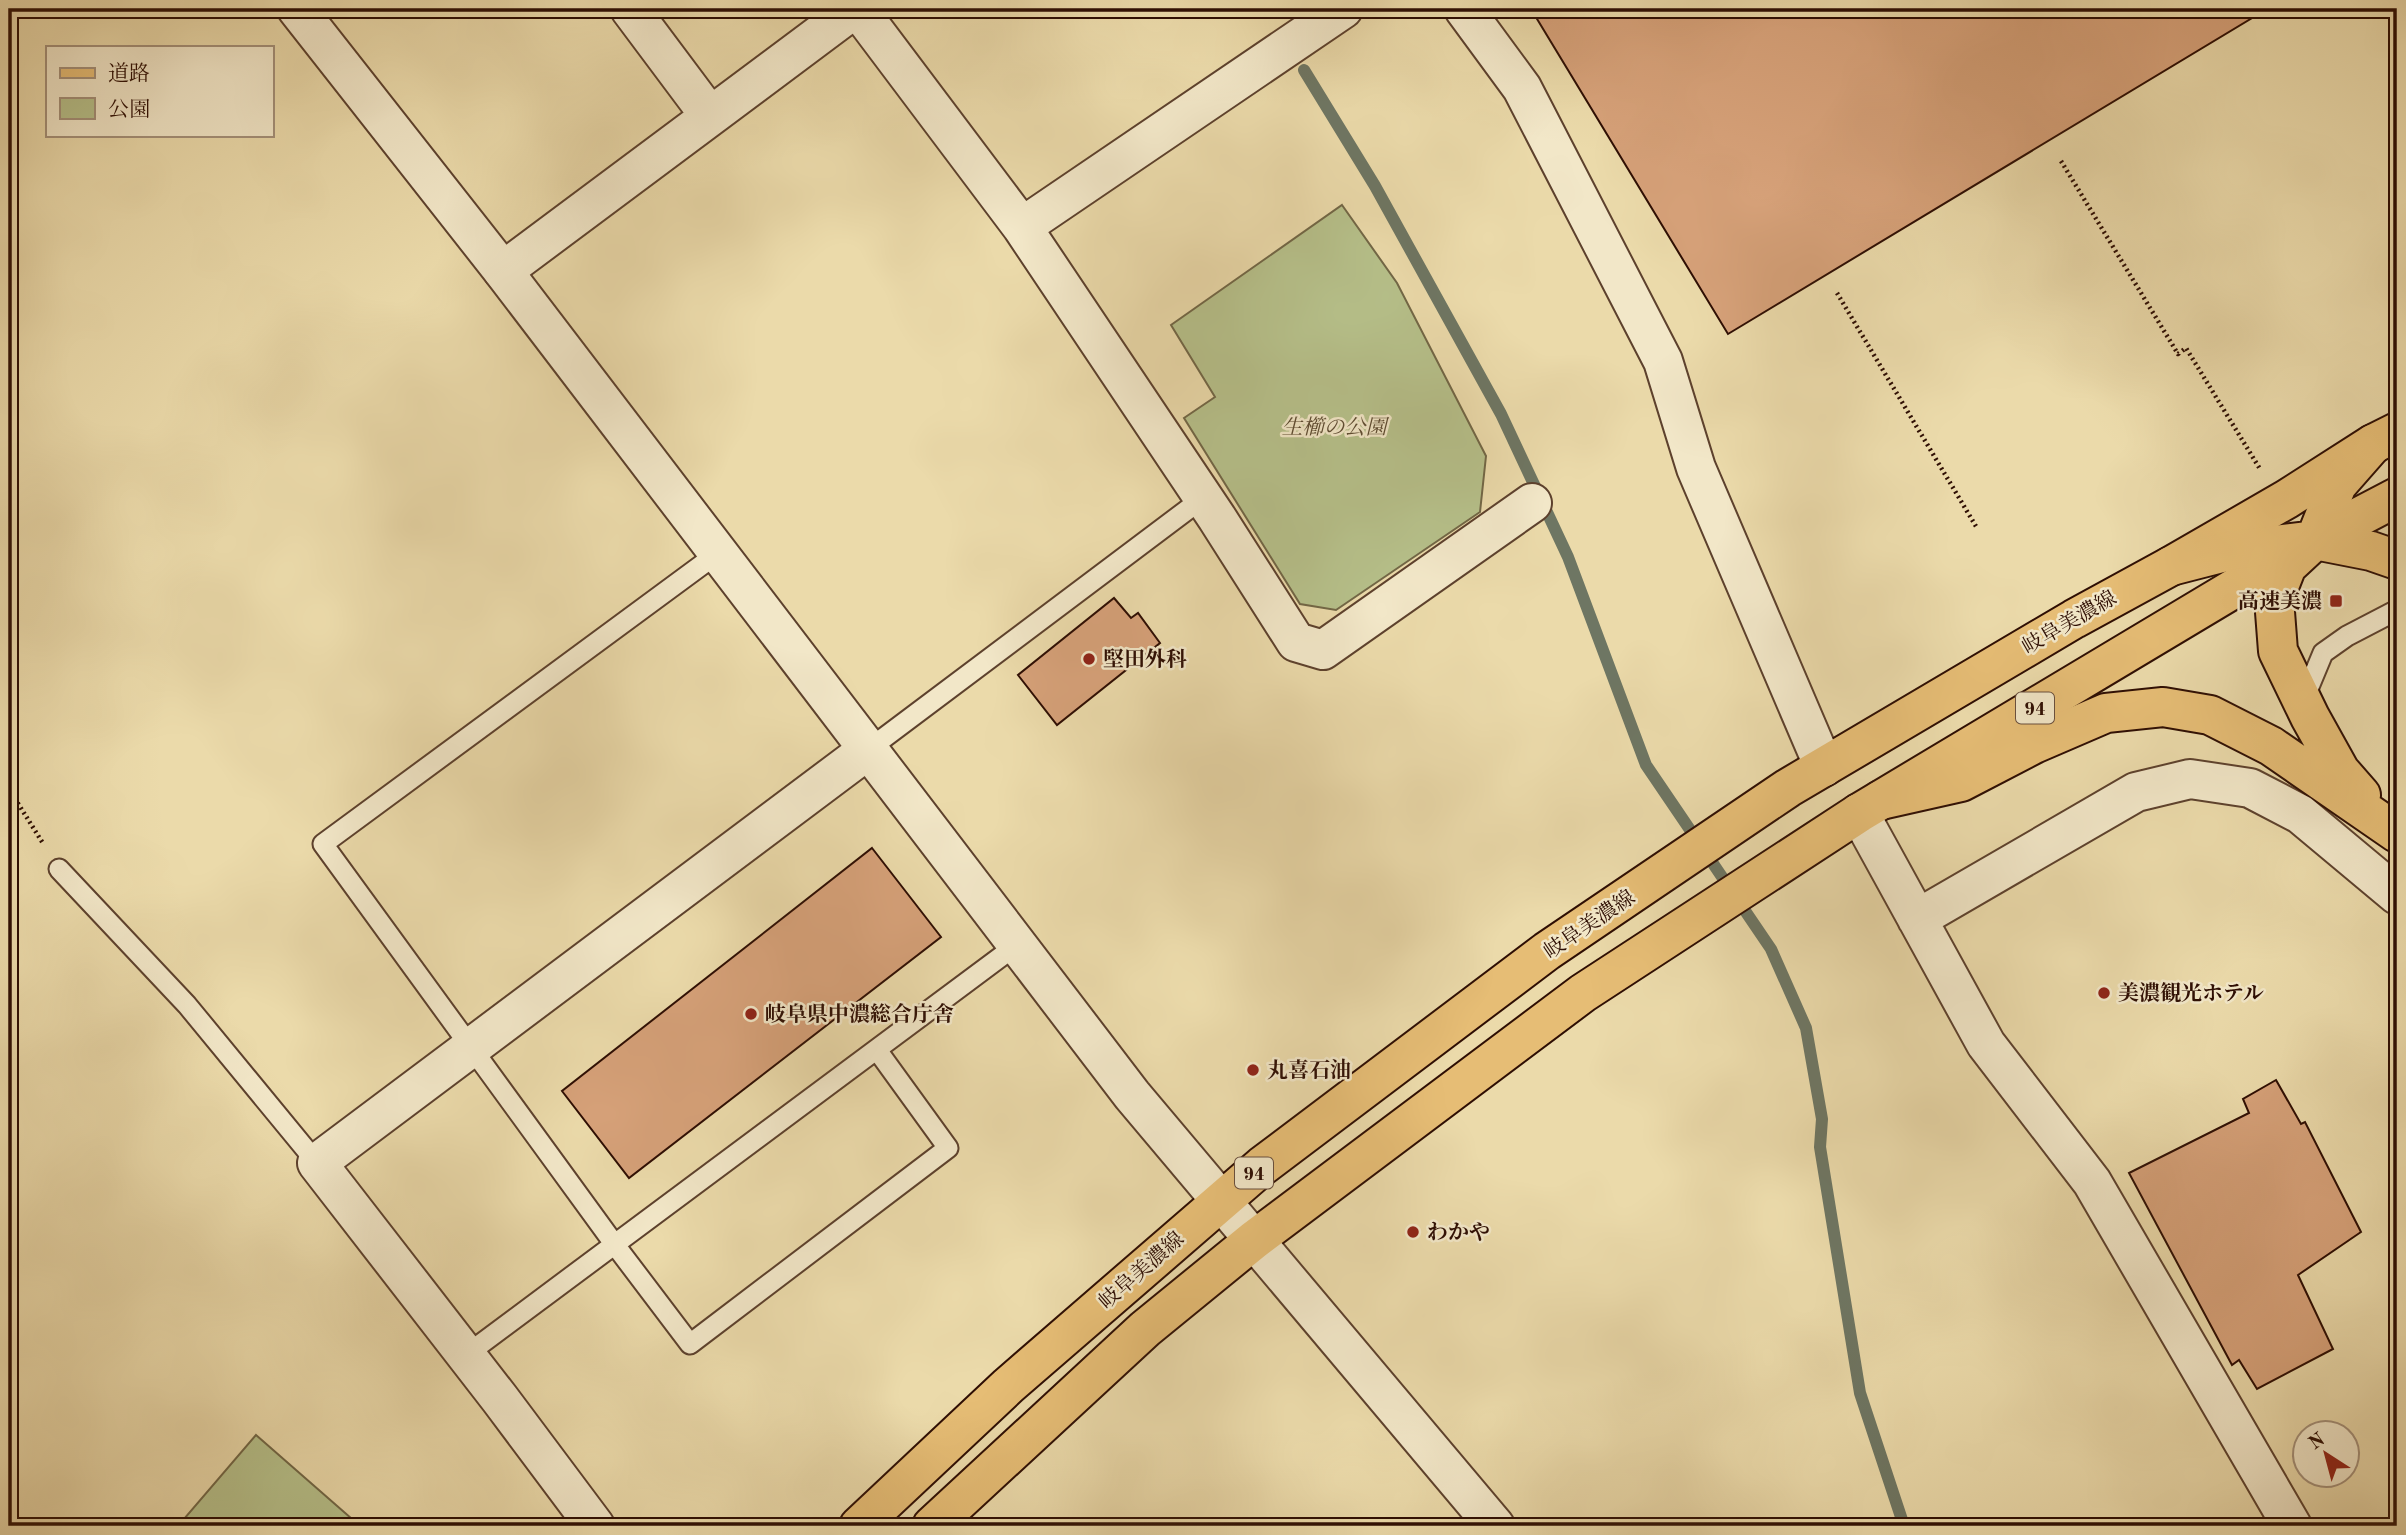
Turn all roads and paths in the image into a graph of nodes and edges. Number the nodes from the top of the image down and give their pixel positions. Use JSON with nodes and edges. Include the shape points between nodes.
{"nodes":[{"id":1,"x":298,"y":9,"type":"edge"},
{"id":2,"x":631,"y":9,"type":"edge"},
{"id":3,"x":856,"y":9,"type":"edge"},
{"id":4,"x":1343,"y":9,"type":"edge"},
{"id":5,"x":1464,"y":9,"type":"edge"},
{"id":6,"x":710,"y":116,"type":"junction"},
{"id":7,"x":2061,"y":161,"type":"dead end"},
{"id":8,"x":1022,"y":227,"type":"junction"},
{"id":9,"x":503,"y":271,"type":"junction"},
{"id":10,"x":1837,"y":293,"type":"dead end"},
{"id":11,"x":2385,"y":438,"type":"edge"},
{"id":12,"x":2262,"y":472,"type":"dead end"},
{"id":13,"x":2397,"y":497,"type":"edge"},
{"id":14,"x":1203,"y":498,"type":"junction"},
{"id":15,"x":1532,"y":503,"type":"dead end"},
{"id":16,"x":1977,"y":528,"type":"dead end"},
{"id":17,"x":2315,"y":540,"type":"junction"},
{"id":18,"x":718,"y":553,"type":"junction"},
{"id":19,"x":2397,"y":560,"type":"edge"},
{"id":20,"x":2171,"y":566,"type":"junction"},
{"id":21,"x":2397,"y":610,"type":"edge"},
{"id":22,"x":2302,"y":702,"type":"junction"},
{"id":23,"x":869,"y":749,"type":"junction"},
{"id":24,"x":1824,"y":767,"type":"junction"},
{"id":25,"x":9,"y":789,"type":"edge"},
{"id":26,"x":1870,"y":807,"type":"junction"},
{"id":27,"x":2390,"y":827,"type":"edge"},
{"id":28,"x":59,"y":869,"type":"joint"},
{"id":29,"x":2397,"y":895,"type":"edge"},
{"id":30,"x":1917,"y":919,"type":"junction"},
{"id":31,"x":1018,"y":944,"type":"junction"},
{"id":32,"x":471,"y":1048,"type":"junction"},
{"id":33,"x":877,"y":1050,"type":"junction"},
{"id":34,"x":317,"y":1163,"type":"junction"},
{"id":35,"x":1221,"y":1201,"type":"junction"},
{"id":36,"x":1254,"y":1240,"type":"junction"},
{"id":37,"x":615,"y":1245,"type":"junction"},
{"id":38,"x":466,"y":1355,"type":"junction"},
{"id":39,"x":595,"y":1526,"type":"edge"},
{"id":40,"x":859,"y":1526,"type":"edge"},
{"id":41,"x":932,"y":1526,"type":"edge"},
{"id":42,"x":1495,"y":1526,"type":"edge"},
{"id":43,"x":2292,"y":1526,"type":"edge"}],
"edges":[{"from":1,"to":9,"type":"street"},
{"from":2,"to":6,"type":"street"},
{"from":3,"to":6,"type":"street"},
{"from":3,"to":8,"type":"street"},
{"from":4,"to":8,"type":"street"},
{"from":5,"to":24,"type":"street","via":[[1522,88],[1663,361],[1696,468]]},
{"from":6,"to":9,"type":"street"},
{"from":7,"to":12,"type":"path","via":[[2178,354],[2186,348]]},
{"from":8,"to":14,"type":"street"},
{"from":9,"to":18,"type":"street"},
{"from":10,"to":16,"type":"path"},
{"from":11,"to":17,"type":"main road","via":[[2337,485]]},
{"from":11,"to":20,"type":"main road","name":"岐阜美濃線","number":"94"},
{"from":13,"to":17,"type":"main road","number":"94"},
{"from":14,"to":15,"type":"street","via":[[1296,642],[1323,650]]},
{"from":14,"to":23,"type":"lane"},
{"from":17,"to":19,"type":"main road"},
{"from":17,"to":20,"type":"main road","via":[[2233,550]]},
{"from":17,"to":22,"type":"main road","via":[[2287,566],[2274,599],[2278,651]]},
{"from":17,"to":26,"type":"main road","number":"94"},
{"from":18,"to":23,"type":"street"},
{"from":18,"to":32,"type":"lane","via":[[323,845]]},
{"from":20,"to":24,"type":"main road","name":"岐阜美濃線","number":"94"},
{"from":21,"to":22,"type":"lane","via":[[2323,653]]},
{"from":22,"to":27,"type":"main road","via":[[2340,771]]},
{"from":23,"to":31,"type":"street"},
{"from":23,"to":32,"type":"street"},
{"from":24,"to":35,"type":"main road","name":"岐阜美濃線","number":"94","via":[[1547,951]]},
{"from":25,"to":28,"type":"path"},
{"from":26,"to":27,"type":"main road","via":[[1961,782],[2106,713],[2163,707],[2210,715],[2271,746]]},
{"from":26,"to":30,"type":"street"},
{"from":26,"to":36,"type":"main road","number":"94","via":[[1583,992]]},
{"from":28,"to":34,"type":"lane","via":[[187,1005]]},
{"from":29,"to":30,"type":"street","via":[[2300,814],[2250,788],[2190,779],[2136,792]]},
{"from":30,"to":43,"type":"street","via":[[1986,1044],[2092,1182]]},
{"from":31,"to":33,"type":"lane"},
{"from":31,"to":35,"type":"street","via":[[1132,1094]]},
{"from":32,"to":34,"type":"street"},
{"from":32,"to":37,"type":"lane"},
{"from":33,"to":37,"type":"lane"},
{"from":33,"to":37,"type":"lane","via":[[948,1148],[690,1344]]},
{"from":34,"to":38,"type":"street"},
{"from":35,"to":36,"type":"street"},
{"from":35,"to":40,"type":"main road","name":"岐阜美濃線","number":"94","via":[[1008,1386]]},
{"from":36,"to":41,"type":"main road","number":"94","via":[[1145,1329]]},
{"from":36,"to":42,"type":"street"},
{"from":37,"to":38,"type":"lane"},
{"from":38,"to":39,"type":"street"}]}
